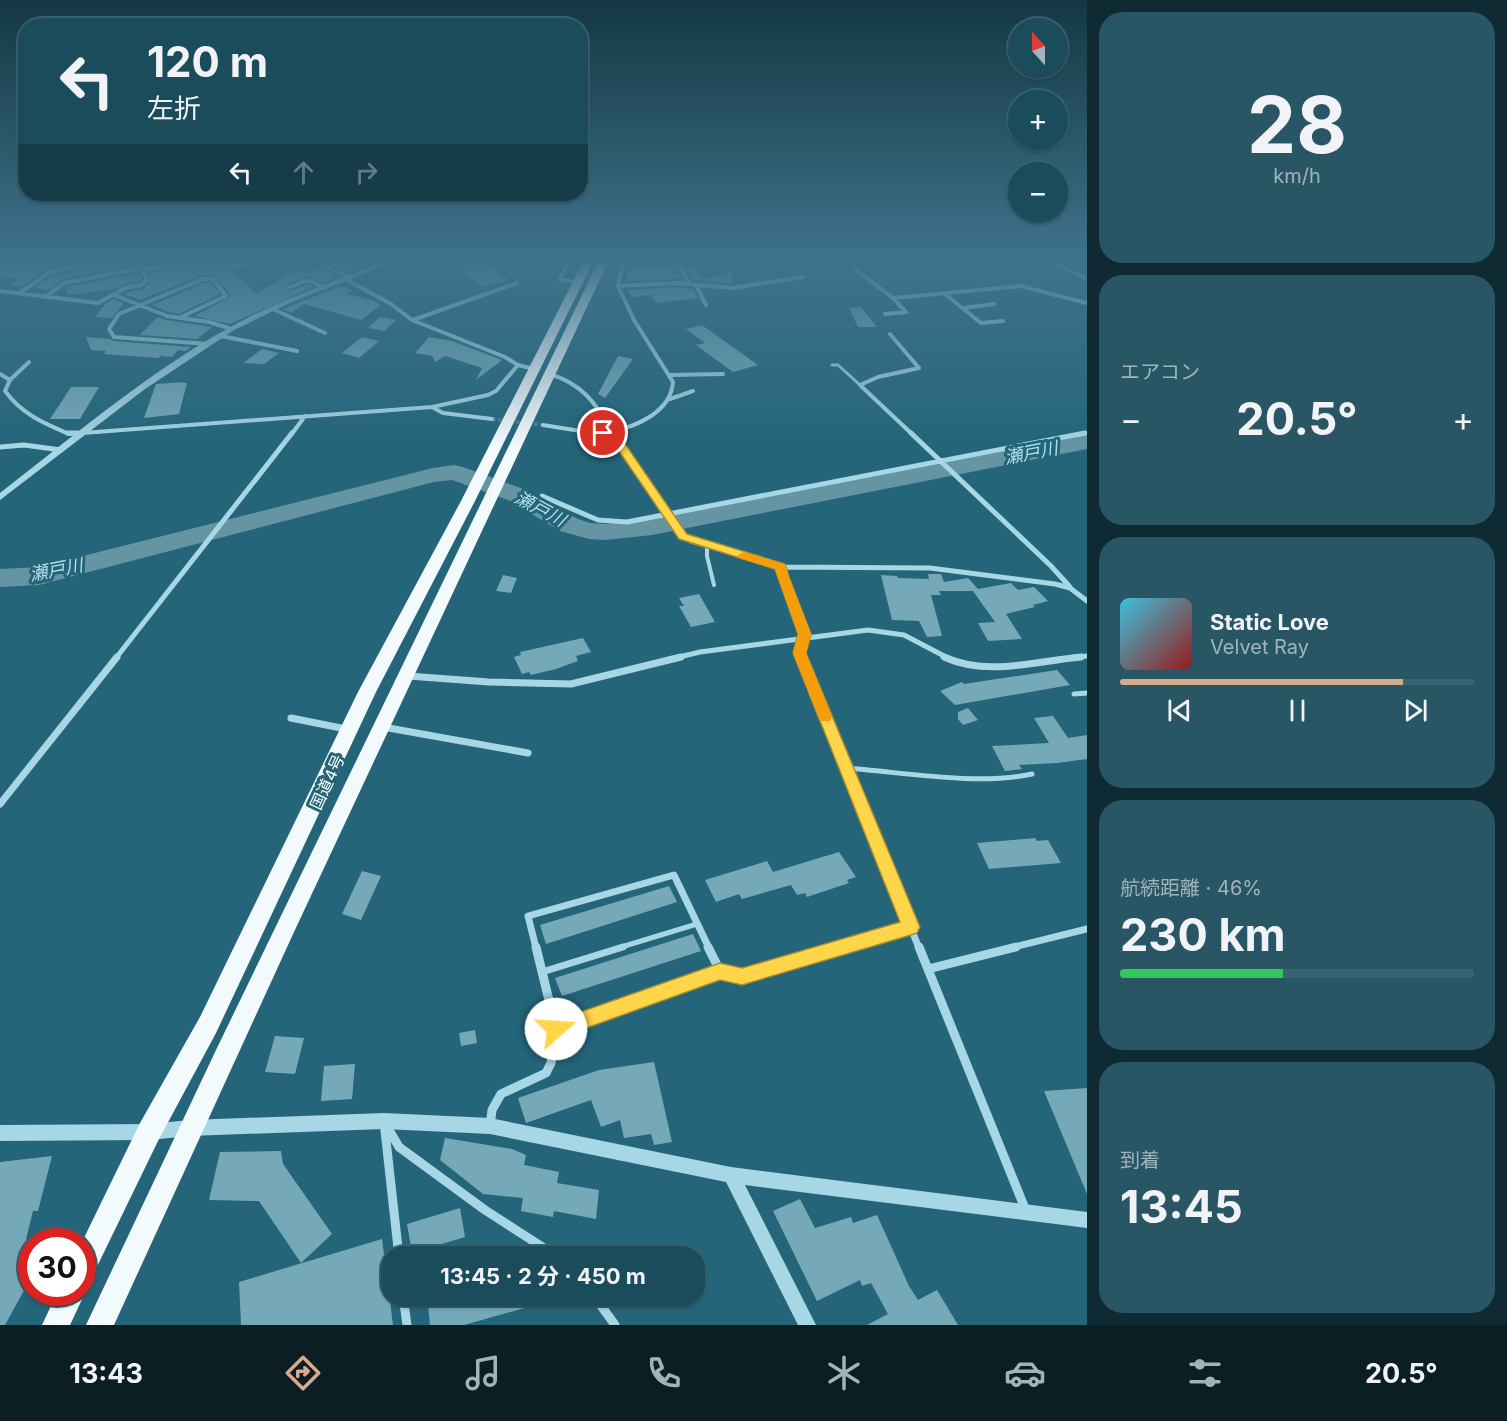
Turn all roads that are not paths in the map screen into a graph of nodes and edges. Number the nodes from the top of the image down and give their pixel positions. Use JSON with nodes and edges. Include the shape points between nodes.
{"nodes":[{"id":1,"x":112,"y":324,"type":"edge"},
{"id":2,"x":210,"y":324,"type":"edge"},
{"id":3,"x":243,"y":324,"type":"edge"},
{"id":4,"x":305,"y":324,"type":"edge"},
{"id":5,"x":422,"y":324,"type":"edge"},
{"id":6,"x":558,"y":324,"type":"edge"},
{"id":7,"x":573,"y":324,"type":"edge"},
{"id":8,"x":636,"y":324,"type":"edge"},
{"id":9,"x":232,"y":329,"type":"junction"},
{"id":10,"x":325,"y":333,"type":"dead end"},
{"id":11,"x":890,"y":334,"type":"dead end"},
{"id":12,"x":221,"y":336,"type":"junction"},
{"id":13,"x":210,"y":344,"type":"junction"},
{"id":14,"x":297,"y":351,"type":"dead end"},
{"id":15,"x":29,"y":362,"type":"dead end"},
{"id":16,"x":518,"y":365,"type":"junction"},
{"id":17,"x":831,"y":365,"type":"dead end"},
{"id":18,"x":535,"y":370,"type":"junction"},
{"id":19,"x":0,"y":374,"type":"edge"},
{"id":20,"x":549,"y":374,"type":"junction"},
{"id":21,"x":723,"y":374,"type":"dead end"},
{"id":22,"x":669,"y":375,"type":"junction"},
{"id":23,"x":10,"y":380,"type":"junction"},
{"id":24,"x":860,"y":384,"type":"junction"},
{"id":25,"x":693,"y":391,"type":"dead end"},
{"id":26,"x":670,"y":399,"type":"junction"},
{"id":27,"x":432,"y":407,"type":"junction"},
{"id":28,"x":305,"y":416,"type":"junction"},
{"id":29,"x":492,"y":419,"type":"tunnel mouth"},
{"id":30,"x":543,"y":425,"type":"tunnel mouth"},
{"id":31,"x":611,"y":432,"type":"junction"},
{"id":32,"x":83,"y":433,"type":"junction"},
{"id":33,"x":1087,"y":433,"type":"edge"},
{"id":34,"x":0,"y":447,"type":"edge"},
{"id":35,"x":61,"y":450,"type":"junction"},
{"id":36,"x":942,"y":463,"type":"junction"},
{"id":37,"x":542,"y":496,"type":"dead end"},
{"id":38,"x":0,"y":497,"type":"edge"},
{"id":39,"x":478,"y":502,"type":"junction"},
{"id":40,"x":668,"y":517,"type":"junction"},
{"id":41,"x":707,"y":545,"type":"junction"},
{"id":42,"x":781,"y":567,"type":"junction"},
{"id":43,"x":714,"y":585,"type":"dead end"},
{"id":44,"x":1070,"y":588,"type":"junction"},
{"id":45,"x":1087,"y":601,"type":"edge"},
{"id":46,"x":803,"y":639,"type":"junction"},
{"id":47,"x":1087,"y":656,"type":"edge"},
{"id":48,"x":404,"y":676,"type":"junction"},
{"id":49,"x":1087,"y":693,"type":"edge"},
{"id":50,"x":1074,"y":694,"type":"dead end"},
{"id":51,"x":291,"y":718,"type":"dead end"},
{"id":52,"x":380,"y":727,"type":"junction"},
{"id":53,"x":349,"y":729,"type":"junction"},
{"id":54,"x":528,"y":753,"type":"dead end"},
{"id":55,"x":845,"y":768,"type":"junction"},
{"id":56,"x":1032,"y":774,"type":"dead end"},
{"id":57,"x":0,"y":804,"type":"edge"},
{"id":58,"x":697,"y":924,"type":"junction"},
{"id":59,"x":911,"y":927,"type":"junction"},
{"id":60,"x":1087,"y":928,"type":"edge"},
{"id":61,"x":928,"y":969,"type":"junction"},
{"id":62,"x":720,"y":971,"type":"junction"},
{"id":63,"x":542,"y":972,"type":"junction"},
{"id":64,"x":556,"y":1029,"type":"junction"},
{"id":65,"x":384,"y":1122,"type":"junction"},
{"id":66,"x":490,"y":1126,"type":"junction"},
{"id":67,"x":189,"y":1128,"type":"junction"},
{"id":68,"x":149,"y":1132,"type":"junction"},
{"id":69,"x":0,"y":1133,"type":"edge"},
{"id":70,"x":731,"y":1175,"type":"junction"},
{"id":71,"x":1026,"y":1212,"type":"junction"},
{"id":72,"x":1087,"y":1221,"type":"edge"},
{"id":73,"x":96,"y":1241,"type":"edge"},
{"id":74,"x":398,"y":1246,"type":"edge"},
{"id":75,"x":541,"y":1246,"type":"edge"},
{"id":76,"x":65,"y":1306,"type":"edge"},
{"id":77,"x":405,"y":1306,"type":"edge"},
{"id":78,"x":601,"y":1306,"type":"edge"},
{"id":79,"x":56,"y":1325,"type":"edge"},
{"id":80,"x":100,"y":1325,"type":"edge"},
{"id":81,"x":407,"y":1325,"type":"edge"},
{"id":82,"x":615,"y":1325,"type":"edge"},
{"id":83,"x":807,"y":1325,"type":"edge"}],
"edges":[{"from":1,"to":13,"type":"street","via":[[109,329],[112,335]]},
{"from":2,"to":9,"type":"street"},
{"from":3,"to":9,"type":"street"},
{"from":4,"to":10,"type":"street"},
{"from":5,"to":16,"type":"street"},
{"from":6,"to":18,"type":"highway","name":"国道4号"},
{"from":7,"to":20,"type":"highway","name":"国道4号"},
{"from":8,"to":22,"type":"street"},
{"from":9,"to":12,"type":"street"},
{"from":11,"to":24,"type":"street","via":[[919,368]]},
{"from":12,"to":13,"type":"street"},
{"from":12,"to":14,"type":"street"},
{"from":13,"to":32,"type":"street","via":[[131,394]]},
{"from":15,"to":23,"type":"street"},
{"from":16,"to":18,"type":"street"},
{"from":16,"to":27,"type":"street","via":[[488,395]]},
{"from":17,"to":24,"type":"lane","via":[[838,365]]},
{"from":18,"to":39,"type":"highway","name":"国道4号","via":[[487,463]]},
{"from":19,"to":23,"type":"street"},
{"from":20,"to":31,"type":"street","via":[[572,380],[600,409]]},
{"from":20,"to":39,"type":"highway","name":"国道4号","via":[[507,464]]},
{"from":21,"to":22,"type":"street"},
{"from":22,"to":26,"type":"street","via":[[674,388]]},
{"from":23,"to":32,"type":"street","via":[[5,391],[27,417],[69,434]]},
{"from":24,"to":36,"type":"street"},
{"from":25,"to":26,"type":"street"},
{"from":26,"to":31,"type":"street","via":[[635,425]]},
{"from":27,"to":28,"type":"street"},
{"from":27,"to":29,"type":"street","via":[[443,413]]},
{"from":28,"to":32,"type":"street"},
{"from":28,"to":57,"type":"street"},
{"from":30,"to":31,"type":"street"},
{"from":31,"to":40,"type":"street"},
{"from":32,"to":35,"type":"street"},
{"from":33,"to":36,"type":"street"},
{"from":34,"to":35,"type":"street","via":[[24,445]]},
{"from":35,"to":38,"type":"street"},
{"from":36,"to":40,"type":"street"},
{"from":36,"to":44,"type":"street"},
{"from":37,"to":40,"type":"street","via":[[604,521]]},
{"from":39,"to":48,"type":"highway","name":"国道4号"},
{"from":39,"to":53,"type":"highway","name":"国道4号"},
{"from":40,"to":41,"type":"street","via":[[691,541]]},
{"from":41,"to":42,"type":"street"},
{"from":41,"to":43,"type":"lane","via":[[705,554],[714,572]]},
{"from":42,"to":44,"type":"street","via":[[930,568]]},
{"from":42,"to":46,"type":"street"},
{"from":44,"to":45,"type":"street"},
{"from":46,"to":47,"type":"street","via":[[868,630],[894,632],[940,656],[970,666]]},
{"from":46,"to":48,"type":"street","via":[[700,652],[571,684]]},
{"from":46,"to":55,"type":"street","via":[[799,653]]},
{"from":48,"to":52,"type":"highway","name":"国道4号"},
{"from":49,"to":50,"type":"lane"},
{"from":51,"to":53,"type":"street"},
{"from":52,"to":54,"type":"street"},
{"from":52,"to":67,"type":"highway","name":"国道4号"},
{"from":53,"to":68,"type":"highway","name":"国道4号","via":[[208,1025]]},
{"from":55,"to":56,"type":"lane","via":[[977,776]]},
{"from":55,"to":59,"type":"street"},
{"from":58,"to":62,"type":"street"},
{"from":58,"to":63,"type":"lane"},
{"from":58,"to":63,"type":"street","via":[[674,875],[528,916]]},
{"from":59,"to":61,"type":"street"},
{"from":59,"to":62,"type":"street","via":[[742,977]]},
{"from":60,"to":61,"type":"street"},
{"from":61,"to":71,"type":"street"},
{"from":62,"to":64,"type":"street"},
{"from":63,"to":64,"type":"street"},
{"from":64,"to":66,"type":"street","via":[[546,1072],[501,1094],[492,1110]]},
{"from":65,"to":66,"type":"street"},
{"from":65,"to":67,"type":"street"},
{"from":65,"to":74,"type":"street"},
{"from":65,"to":75,"type":"street","via":[[399,1147]]},
{"from":66,"to":70,"type":"street"},
{"from":67,"to":68,"type":"street"},
{"from":67,"to":80,"type":"highway","name":"国道4号"},
{"from":68,"to":69,"type":"street"},
{"from":68,"to":73,"type":"highway","name":"国道4号"},
{"from":70,"to":71,"type":"street"},
{"from":70,"to":83,"type":"street"},
{"from":71,"to":72,"type":"street"},
{"from":76,"to":79,"type":"highway"},
{"from":77,"to":81,"type":"street"},
{"from":78,"to":82,"type":"street"}]}
